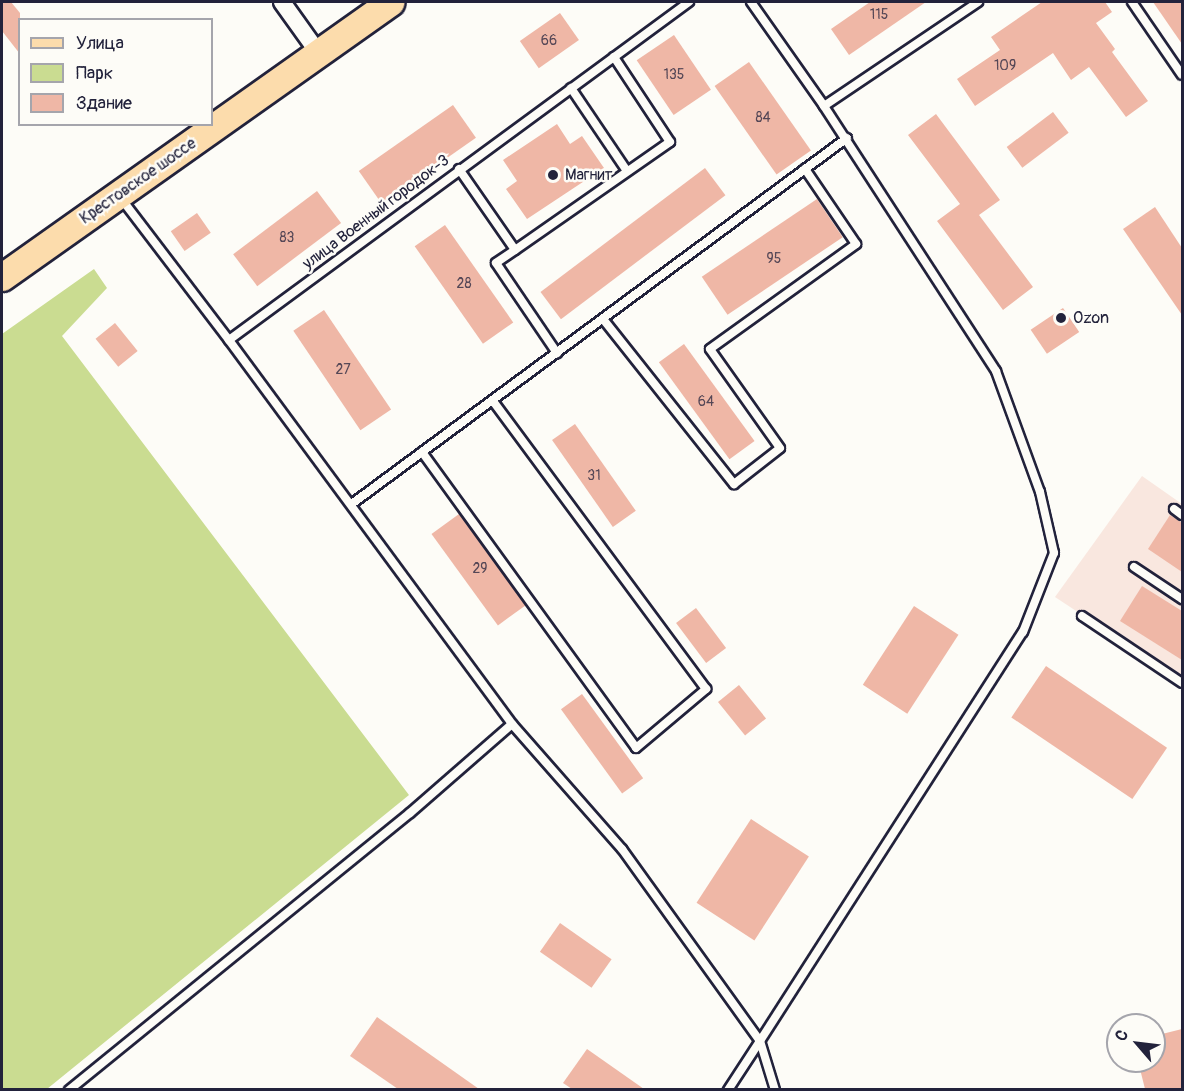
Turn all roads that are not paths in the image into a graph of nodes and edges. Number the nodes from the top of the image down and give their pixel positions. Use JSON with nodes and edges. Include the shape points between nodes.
{"nodes":[{"id":1,"x":391,"y":2,"type":"edge"},
{"id":2,"x":689,"y":2,"type":"edge"},
{"id":3,"x":751,"y":2,"type":"edge"},
{"id":4,"x":978,"y":2,"type":"edge"},
{"id":5,"x":1131,"y":2,"type":"edge"},
{"id":6,"x":286,"y":3,"type":"edge"},
{"id":7,"x":320,"y":55,"type":"junction"},
{"id":8,"x":614,"y":57,"type":"junction"},
{"id":9,"x":1182,"y":75,"type":"edge"},
{"id":10,"x":571,"y":88,"type":"junction"},
{"id":11,"x":824,"y":106,"type":"junction"},
{"id":12,"x":847,"y":138,"type":"junction"},
{"id":13,"x":459,"y":169,"type":"junction"},
{"id":14,"x":805,"y":169,"type":"junction"},
{"id":15,"x":627,"y":171,"type":"junction"},
{"id":16,"x":118,"y":194,"type":"junction"},
{"id":17,"x":514,"y":250,"type":"junction"},
{"id":18,"x":2,"y":277,"type":"edge"},
{"id":19,"x":603,"y":319,"type":"junction"},
{"id":20,"x":229,"y":340,"type":"junction"},
{"id":21,"x":557,"y":353,"type":"junction"},
{"id":22,"x":493,"y":401,"type":"junction"},
{"id":23,"x":422,"y":453,"type":"junction"},
{"id":24,"x":352,"y":503,"type":"junction"},
{"id":25,"x":1174,"y":509,"type":"dead end"},
{"id":26,"x":1182,"y":514,"type":"edge"},
{"id":27,"x":1134,"y":567,"type":"dead end"},
{"id":28,"x":1182,"y":599,"type":"edge"},
{"id":29,"x":1082,"y":616,"type":"dead end"},
{"id":30,"x":1182,"y":682,"type":"edge"},
{"id":31,"x":512,"y":724,"type":"junction"},
{"id":32,"x":760,"y":1041,"type":"junction"},
{"id":33,"x":69,"y":1089,"type":"edge"},
{"id":34,"x":728,"y":1089,"type":"edge"},
{"id":35,"x":775,"y":1089,"type":"edge"}],
"edges":[{"from":1,"to":7,"type":"main road","name":"Крестовское шоссе"},
{"from":2,"to":8,"type":"lane","name":"улица Военный городок-3"},
{"from":3,"to":11,"type":"lane"},
{"from":4,"to":11,"type":"lane"},
{"from":5,"to":9,"type":"lane"},
{"from":6,"to":7,"type":"street"},
{"from":7,"to":16,"type":"main road","name":"Крестовское шоссе"},
{"from":8,"to":10,"type":"lane","name":"улица Военный городок-3"},
{"from":8,"to":15,"type":"lane","via":[[670,142]]},
{"from":10,"to":13,"type":"lane","name":"улица Военный городок-3"},
{"from":10,"to":15,"type":"lane"},
{"from":11,"to":12,"type":"lane"},
{"from":12,"to":14,"type":"lane"},
{"from":12,"to":32,"type":"lane","via":[[996,371],[1040,492],[1054,553],[1023,632]]},
{"from":13,"to":17,"type":"lane"},
{"from":13,"to":20,"type":"lane","name":"улица Военный городок-3"},
{"from":14,"to":19,"type":"lane"},
{"from":14,"to":19,"type":"lane","via":[[856,244],[710,349],[780,448],[734,484]]},
{"from":15,"to":17,"type":"lane"},
{"from":16,"to":18,"type":"main road","name":"Крестовское шоссе"},
{"from":16,"to":20,"type":"lane"},
{"from":17,"to":21,"type":"lane","via":[[496,263]]},
{"from":19,"to":21,"type":"lane"},
{"from":20,"to":24,"type":"lane"},
{"from":21,"to":22,"type":"lane"},
{"from":22,"to":23,"type":"lane"},
{"from":22,"to":23,"type":"lane","via":[[706,689],[636,748]]},
{"from":23,"to":24,"type":"lane"},
{"from":24,"to":31,"type":"lane"},
{"from":25,"to":26,"type":"lane"},
{"from":27,"to":28,"type":"lane"},
{"from":29,"to":30,"type":"lane"},
{"from":31,"to":32,"type":"lane","via":[[622,849]]},
{"from":31,"to":33,"type":"lane","via":[[410,813]]},
{"from":32,"to":34,"type":"lane"},
{"from":32,"to":35,"type":"lane"}]}
